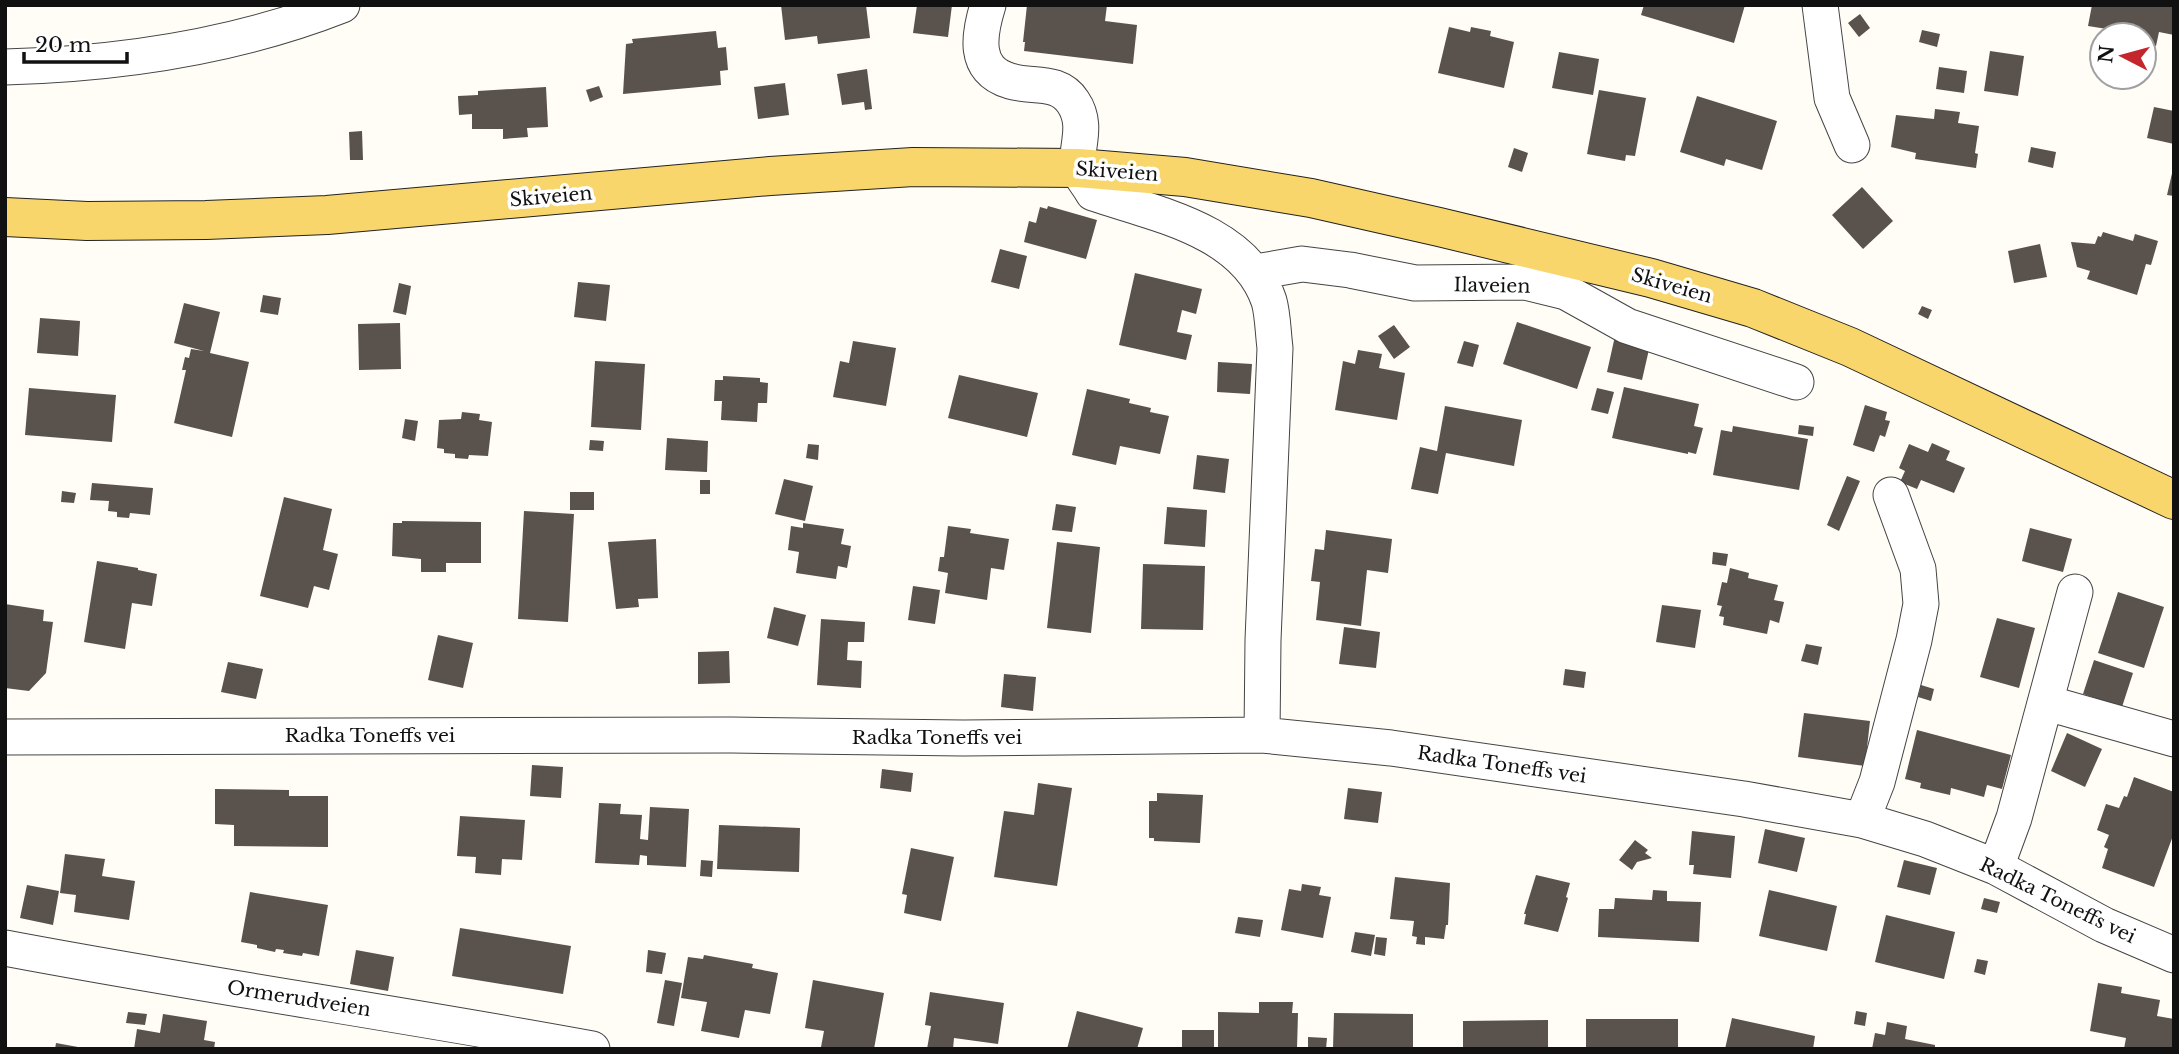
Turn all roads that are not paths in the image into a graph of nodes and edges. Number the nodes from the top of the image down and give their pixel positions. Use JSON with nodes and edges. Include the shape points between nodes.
{"nodes":[{"id":1,"x":342,"y":5,"type":"edge"},
{"id":2,"x":988,"y":5,"type":"edge"},
{"id":3,"x":1820,"y":5,"type":"edge"},
{"id":4,"x":5,"y":67,"type":"edge"},
{"id":5,"x":1852,"y":145,"type":"dead end"},
{"id":6,"x":1078,"y":167,"type":"junction"},
{"id":7,"x":5,"y":218,"type":"edge"},
{"id":8,"x":1255,"y":272,"type":"junction"},
{"id":9,"x":1796,"y":382,"type":"dead end"},
{"id":10,"x":1891,"y":495,"type":"dead end"},
{"id":11,"x":2174,"y":500,"type":"edge"},
{"id":12,"x":2075,"y":592,"type":"dead end"},
{"id":13,"x":2047,"y":703,"type":"junction"},
{"id":14,"x":1262,"y":735,"type":"junction"},
{"id":15,"x":5,"y":737,"type":"edge"},
{"id":16,"x":2174,"y":739,"type":"edge"},
{"id":17,"x":1862,"y":820,"type":"junction"},
{"id":18,"x":1996,"y":867,"type":"junction"},
{"id":19,"x":5,"y":948,"type":"edge"},
{"id":20,"x":2174,"y":955,"type":"edge"},
{"id":21,"x":592,"y":1049,"type":"edge"}],
"edges":[{"from":1,"to":4,"type":"street","via":[[276,28],[173,51],[84,64]]},
{"from":2,"to":6,"type":"street","via":[[981,53],[988,69],[1009,81],[1049,85],[1065,92],[1075,104],[1082,129]]},
{"from":3,"to":5,"type":"street","via":[[1832,98]]},
{"from":6,"to":7,"type":"main road","name":"Skiveien","via":[[913,167],[770,176],[327,215]]},
{"from":6,"to":8,"type":"street","via":[[1093,193],[1183,224],[1225,244]]},
{"from":6,"to":11,"type":"main road","name":"Skiveien","via":[[1185,177],[1311,198],[1651,278],[1753,308],[1850,347]]},
{"from":8,"to":9,"type":"street","name":"Ilaveien","via":[[1302,264],[1415,284],[1525,282],[1566,292],[1627,326]]},
{"from":8,"to":14,"type":"street","via":[[1269,302],[1275,348]]},
{"from":10,"to":17,"type":"street","via":[[1918,569],[1921,604],[1880,770]]},
{"from":12,"to":13,"type":"street"},
{"from":13,"to":16,"type":"street"},
{"from":13,"to":18,"type":"street"},
{"from":14,"to":15,"type":"street","name":"Radka Toneffs vei"},
{"from":14,"to":17,"type":"street","name":"Radka Toneffs vei","via":[[1391,748]]},
{"from":17,"to":18,"type":"street","name":"Radka Toneffs vei"},
{"from":18,"to":20,"type":"street","name":"Radka Toneffs vei","via":[[2104,925]]},
{"from":19,"to":21,"type":"street","name":"Ormerudveien"}]}
